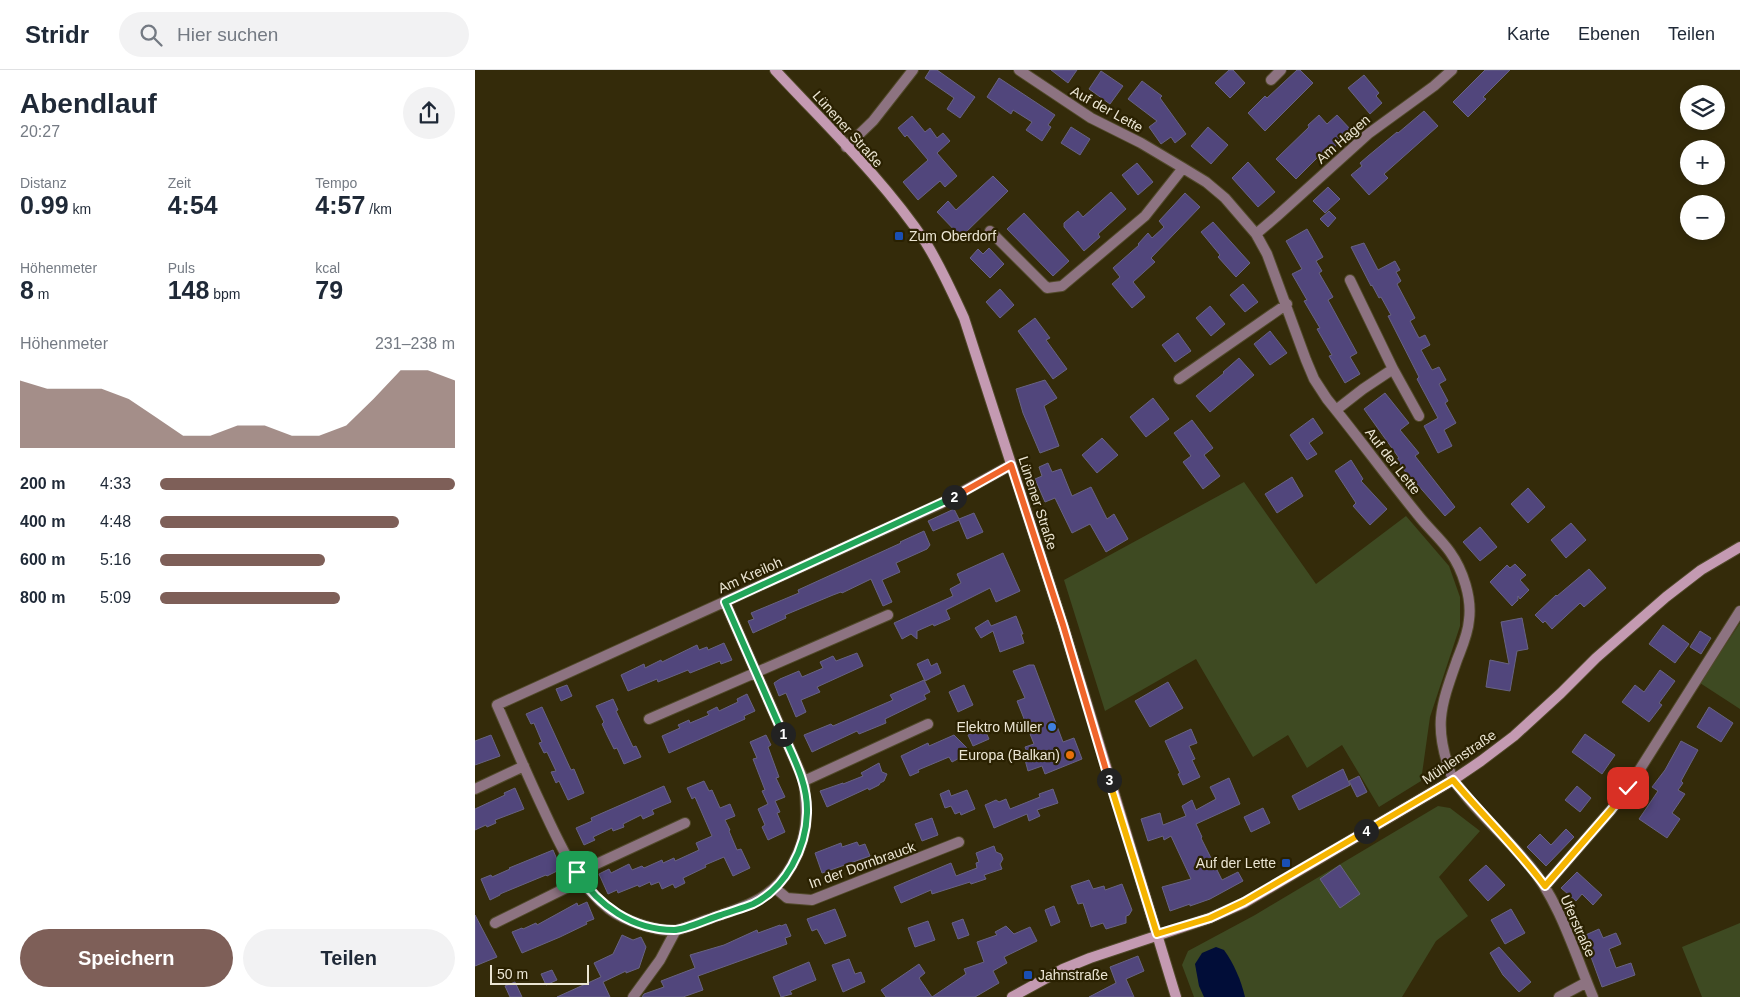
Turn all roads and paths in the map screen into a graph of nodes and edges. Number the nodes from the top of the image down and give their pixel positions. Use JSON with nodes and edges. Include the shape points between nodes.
{"nodes":[{"id":1,"x":775,"y":70,"type":"edge"},
{"id":2,"x":913,"y":70,"type":"edge"},
{"id":3,"x":1019,"y":70,"type":"edge"},
{"id":4,"x":1281,"y":70,"type":"edge"},
{"id":5,"x":1452,"y":70,"type":"edge"},
{"id":6,"x":1271,"y":80,"type":"dead end"},
{"id":7,"x":846,"y":147,"type":"junction"},
{"id":8,"x":1183,"y":168,"type":"junction"},
{"id":9,"x":990,"y":231,"type":"dead end"},
{"id":10,"x":1256,"y":234,"type":"junction"},
{"id":11,"x":1349,"y":280,"type":"dead end"},
{"id":12,"x":1287,"y":304,"type":"junction"},
{"id":13,"x":1393,"y":369,"type":"junction"},
{"id":14,"x":1179,"y":379,"type":"dead end"},
{"id":15,"x":1336,"y":410,"type":"junction"},
{"id":16,"x":1419,"y":416,"type":"dead end"},
{"id":17,"x":1011,"y":465,"type":"junction"},
{"id":18,"x":1740,"y":547,"type":"edge"},
{"id":19,"x":725,"y":602,"type":"junction"},
{"id":20,"x":1740,"y":611,"type":"edge"},
{"id":21,"x":888,"y":615,"type":"dead end"},
{"id":22,"x":756,"y":672,"type":"junction"},
{"id":23,"x":497,"y":705,"type":"joint"},
{"id":24,"x":649,"y":719,"type":"dead end"},
{"id":25,"x":929,"y":724,"type":"dead end"},
{"id":26,"x":524,"y":766,"type":"junction"},
{"id":27,"x":1453,"y":780,"type":"junction"},
{"id":28,"x":803,"y":781,"type":"junction"},
{"id":29,"x":475,"y":789,"type":"edge"},
{"id":30,"x":685,"y":823,"type":"dead end"},
{"id":31,"x":959,"y":842,"type":"dead end"},
{"id":32,"x":580,"y":876,"type":"junction"},
{"id":33,"x":1545,"y":886,"type":"junction"},
{"id":34,"x":775,"y":888,"type":"junction"},
{"id":35,"x":495,"y":922,"type":"dead end"},
{"id":36,"x":676,"y":930,"type":"junction"},
{"id":37,"x":1157,"y":934,"type":"junction"},
{"id":38,"x":1587,"y":982,"type":"junction"},
{"id":39,"x":633,"y":997,"type":"edge"},
{"id":40,"x":1012,"y":997,"type":"edge"},
{"id":41,"x":1175,"y":997,"type":"edge"},
{"id":42,"x":1559,"y":997,"type":"edge"},
{"id":43,"x":1593,"y":997,"type":"edge"}],
"edges":[{"from":1,"to":7,"type":"main road","name":"Lünener Straße"},
{"from":2,"to":7,"type":"street","via":[[873,121]]},
{"from":3,"to":8,"type":"street","name":"Auf der Lette","via":[[1091,118]]},
{"from":4,"to":6,"type":"street"},
{"from":5,"to":10,"type":"street","name":"Am Hagen","via":[[1368,134]]},
{"from":7,"to":17,"type":"main road","name":"Lünener Straße","via":[[911,223],[936,259],[964,318]]},
{"from":8,"to":9,"type":"street","via":[[1145,216],[1062,286],[1047,288]]},
{"from":8,"to":10,"type":"street","name":"Auf der Lette","via":[[1225,198]]},
{"from":10,"to":12,"type":"street","name":"Auf der Lette"},
{"from":11,"to":13,"type":"street"},
{"from":12,"to":14,"type":"street"},
{"from":12,"to":15,"type":"street","name":"Auf der Lette","via":[[1314,379]]},
{"from":13,"to":15,"type":"street"},
{"from":13,"to":16,"type":"street"},
{"from":15,"to":27,"type":"street","name":"Auf der Lette","via":[[1419,517],[1451,552],[1465,582],[1469,620],[1443,698],[1440,725],[1444,755]]},
{"from":17,"to":19,"type":"street","name":"Am Kreiloh","via":[[940,504]]},
{"from":17,"to":37,"type":"main road","name":"Lünener Straße"},
{"from":18,"to":27,"type":"main road","name":"Mühlenstraße","via":[[1701,570],[1666,597],[1514,736]]},
{"from":19,"to":22,"type":"street","name":"In der Dornbrauck"},
{"from":19,"to":23,"type":"street","name":"Am Kreiloh"},
{"from":20,"to":33,"type":"street","via":[[1628,788]]},
{"from":21,"to":22,"type":"street"},
{"from":22,"to":24,"type":"street"},
{"from":22,"to":28,"type":"street","name":"In der Dornbrauck"},
{"from":23,"to":26,"type":"street","name":"In der Dornbrauck"},
{"from":25,"to":28,"type":"street"},
{"from":26,"to":29,"type":"street"},
{"from":26,"to":32,"type":"street","name":"In der Dornbrauck","via":[[562,850]]},
{"from":27,"to":33,"type":"street","name":"Uferstraße"},
{"from":27,"to":37,"type":"main road","name":"Mühlenstraße","via":[[1244,902],[1210,918]]},
{"from":28,"to":34,"type":"street","name":"In der Dornbrauck","via":[[807,812],[804,838],[792,866]]},
{"from":30,"to":32,"type":"street"},
{"from":31,"to":34,"type":"street","name":"In der Dornbrauck","via":[[812,900],[787,898]]},
{"from":32,"to":35,"type":"street"},
{"from":32,"to":36,"type":"street","name":"In der Dornbrauck","via":[[610,910],[629,921]]},
{"from":33,"to":38,"type":"street","name":"Uferstraße"},
{"from":34,"to":36,"type":"street","name":"In der Dornbrauck","via":[[754,903]]},
{"from":36,"to":39,"type":"street","via":[[660,960]]},
{"from":37,"to":40,"type":"main road","via":[[1063,969]]},
{"from":37,"to":41,"type":"main road","name":"Lünener Straße"},
{"from":38,"to":42,"type":"street"},
{"from":38,"to":43,"type":"street","name":"Uferstraße"}]}
